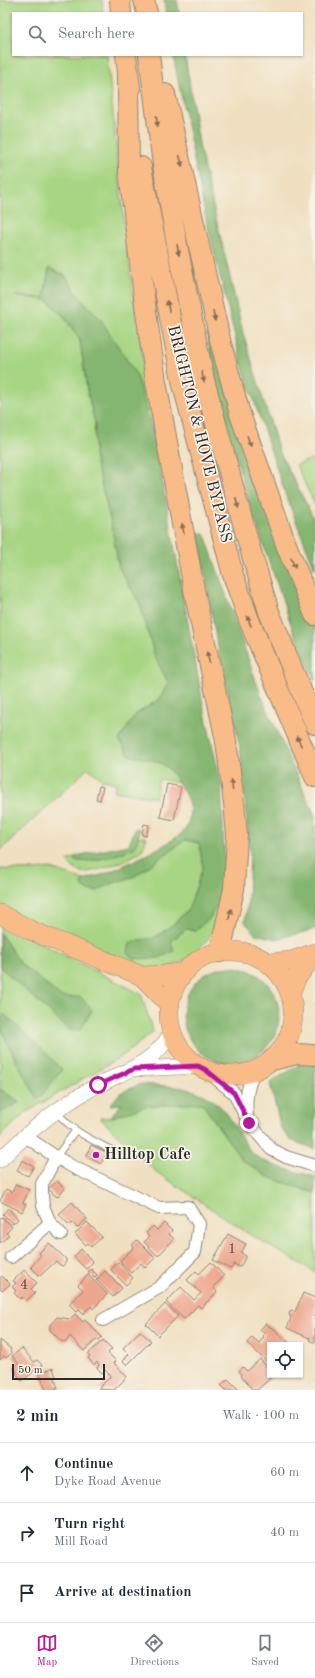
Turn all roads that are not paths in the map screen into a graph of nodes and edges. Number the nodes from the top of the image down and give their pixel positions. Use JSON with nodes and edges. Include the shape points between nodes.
{"nodes":[{"id":1,"x":120,"y":0,"type":"edge"},
{"id":2,"x":143,"y":0,"type":"edge"},
{"id":3,"x":121,"y":12,"type":"edge"},
{"id":4,"x":144,"y":12,"type":"edge"},
{"id":5,"x":147,"y":12,"type":"edge"},
{"id":6,"x":126,"y":56,"type":"edge"},
{"id":7,"x":149,"y":56,"type":"edge"},
{"id":8,"x":157,"y":56,"type":"edge"},
{"id":9,"x":128,"y":76,"type":"junction"},
{"id":10,"x":315,"y":616,"type":"edge"},
{"id":11,"x":315,"y":724,"type":"edge"},
{"id":12,"x":315,"y":777,"type":"edge"},
{"id":13,"x":0,"y":914,"type":"edge"},
{"id":14,"x":220,"y":952,"type":"junction"},
{"id":15,"x":315,"y":954,"type":"edge"},
{"id":16,"x":269,"y":963,"type":"junction"},
{"id":17,"x":185,"y":972,"type":"junction"},
{"id":18,"x":142,"y":976,"type":"junction"},
{"id":19,"x":290,"y":993,"type":"junction"},
{"id":20,"x":170,"y":1005,"type":"junction"},
{"id":21,"x":172,"y":1032,"type":"junction"},
{"id":22,"x":315,"y":1055,"type":"edge"},
{"id":23,"x":272,"y":1060,"type":"junction"},
{"id":24,"x":202,"y":1068,"type":"junction"},
{"id":25,"x":134,"y":1069,"type":"junction"},
{"id":26,"x":254,"y":1071,"type":"junction"},
{"id":27,"x":56,"y":1111,"type":"junction"},
{"id":28,"x":249,"y":1123,"type":"junction"},
{"id":29,"x":75,"y":1131,"type":"junction"},
{"id":30,"x":25,"y":1136,"type":"junction"},
{"id":31,"x":113,"y":1152,"type":"dead end"},
{"id":32,"x":56,"y":1158,"type":"junction"},
{"id":33,"x":0,"y":1160,"type":"edge"},
{"id":34,"x":315,"y":1166,"type":"edge"},
{"id":35,"x":50,"y":1223,"type":"junction"},
{"id":36,"x":61,"y":1234,"type":"dead end"},
{"id":37,"x":11,"y":1257,"type":"dead end"},
{"id":38,"x":103,"y":1320,"type":"dead end"}],
"edges":[{"from":1,"to":3,"type":"highway"},
{"from":2,"to":4,"type":"highway"},
{"from":2,"to":5,"type":"highway"},
{"from":6,"to":9,"type":"highway","name":"BRIGHTON & HOVE BYPASS"},
{"from":7,"to":11,"type":"highway","name":"BRIGHTON & HOVE BYPASS","one_way":true,"via":[[165,173],[204,380],[269,612]]},
{"from":8,"to":10,"type":"highway","one_way":true,"via":[[230,379],[267,492]]},
{"from":12,"to":9,"type":"highway","name":"BRIGHTON & HOVE BYPASS","one_way":true,"via":[[249,620],[233,575],[183,385],[141,169]]},
{"from":14,"to":9,"type":"highway","one_way":true,"via":[[234,890],[237,835],[234,803],[226,741],[186,549],[152,351],[129,171]]},
{"from":13,"to":18,"type":"main road","via":[[30,930]]},
{"from":14,"to":16,"type":"main road","via":[[237,951],[254,955]]},
{"from":14,"to":17,"type":"main road","via":[[201,959]]},
{"from":15,"to":16,"type":"main road","via":[[291,961]]},
{"from":15,"to":19,"type":"main road","via":[[297,978]]},
{"from":16,"to":19,"type":"main road","via":[[282,976]]},
{"from":17,"to":18,"type":"main road"},
{"from":17,"to":20,"type":"main road","via":[[175,987]]},
{"from":18,"to":20,"type":"main road"},
{"from":19,"to":23,"type":"main road","via":[[294,1011],[292,1030],[284,1046]]},
{"from":20,"to":21,"type":"main road"},
{"from":21,"to":24,"type":"main road","via":[[183,1051]]},
{"from":21,"to":25,"type":"street","via":[[155,1054]]},
{"from":22,"to":23,"type":"highway","via":[[297,1054]]},
{"from":23,"to":26,"type":"main road"},
{"from":24,"to":25,"type":"street"},
{"from":24,"to":26,"type":"main road","via":[[227,1075]]},
{"from":24,"to":28,"type":"street","via":[[234,1093]]},
{"from":25,"to":27,"type":"street","via":[[88,1090]]},
{"from":26,"to":28,"type":"street","via":[[248,1084],[245,1102]]},
{"from":27,"to":29,"type":"lane"},
{"from":27,"to":30,"type":"street"},
{"from":28,"to":34,"type":"street","via":[[272,1149],[286,1157]]},
{"from":29,"to":31,"type":"lane"},
{"from":29,"to":32,"type":"lane"},
{"from":30,"to":32,"type":"street"},
{"from":30,"to":33,"type":"street"},
{"from":32,"to":35,"type":"street","via":[[42,1184],[43,1206]]},
{"from":32,"to":38,"type":"street","via":[[159,1208],[188,1208],[199,1224],[195,1252],[160,1287]]},
{"from":35,"to":36,"type":"street"},
{"from":35,"to":37,"type":"street"}]}
